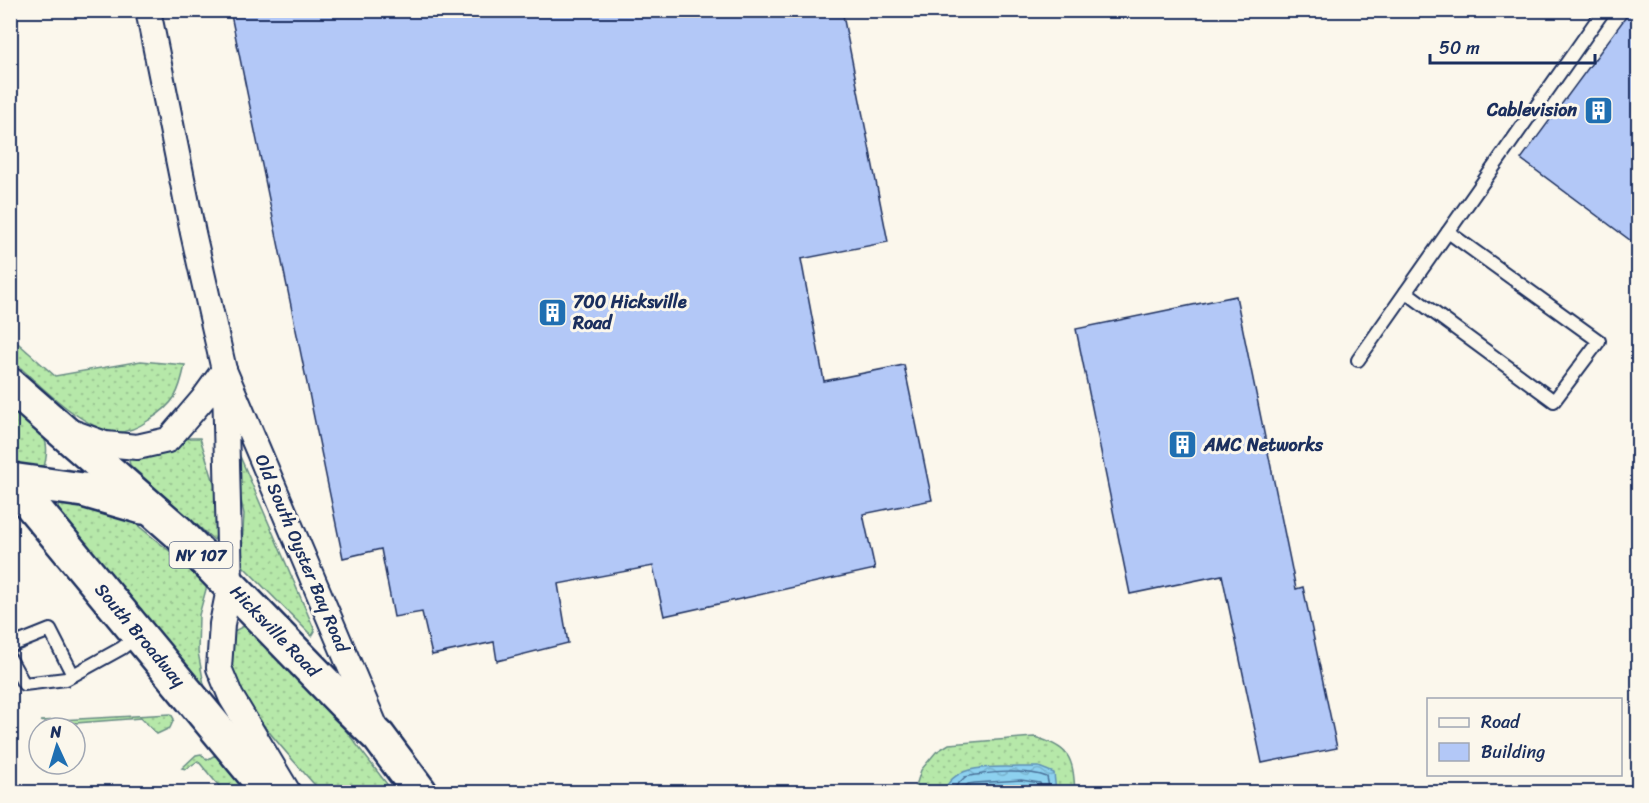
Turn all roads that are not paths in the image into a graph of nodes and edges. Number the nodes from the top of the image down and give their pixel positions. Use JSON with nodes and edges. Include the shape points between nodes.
{"nodes":[{"id":1,"x":148,"y":10,"type":"edge"},
{"id":2,"x":1604,"y":10,"type":"edge"},
{"id":3,"x":1448,"y":232,"type":"junction"},
{"id":4,"x":1406,"y":292,"type":"junction"},
{"id":5,"x":1358,"y":360,"type":"dead end"},
{"id":6,"x":224,"y":370,"type":"junction"},
{"id":7,"x":10,"y":385,"type":"edge"},
{"id":8,"x":59,"y":427,"type":"junction"},
{"id":9,"x":11,"y":479,"type":"edge"},
{"id":10,"x":150,"y":509,"type":"junction"},
{"id":11,"x":230,"y":584,"type":"junction"},
{"id":12,"x":139,"y":634,"type":"junction"},
{"id":13,"x":10,"y":646,"type":"edge"},
{"id":14,"x":10,"y":659,"type":"edge"},
{"id":15,"x":73,"y":675,"type":"junction"},
{"id":16,"x":380,"y":737,"type":"junction"},
{"id":17,"x":269,"y":792,"type":"edge"},
{"id":18,"x":288,"y":792,"type":"edge"},
{"id":19,"x":420,"y":792,"type":"edge"}],
"edges":[{"from":1,"to":6,"type":"street","name":"Old South Oyster Bay Road"},
{"from":2,"to":3,"type":"lane"},
{"from":3,"to":4,"type":"lane"},
{"from":3,"to":4,"type":"lane","via":[[1599,341],[1554,401]]},
{"from":4,"to":5,"type":"lane"},
{"from":6,"to":8,"type":"street","via":[[168,440],[137,447],[105,444]]},
{"from":6,"to":11,"type":"street","name":"Old South Oyster Bay Road"},
{"from":6,"to":16,"type":"street","name":"Old South Oyster Bay Road"},
{"from":7,"to":8,"type":"main road","name":"Hicksville Road","number":"NY 107"},
{"from":8,"to":10,"type":"main road","name":"Hicksville Road","number":"NY 107"},
{"from":9,"to":10,"type":"main road","via":[[83,490]]},
{"from":9,"to":12,"type":"main road","name":"South Broadway"},
{"from":10,"to":11,"type":"main road","name":"Hicksville Road","number":"NY 107"},
{"from":11,"to":16,"type":"main road","name":"Hicksville Road","number":"NY 107"},
{"from":11,"to":18,"type":"street","name":"Old South Oyster Bay Road","via":[[219,668],[231,697]]},
{"from":12,"to":15,"type":"lane"},
{"from":12,"to":17,"type":"main road","name":"South Broadway"},
{"from":13,"to":15,"type":"lane","via":[[50,630]]},
{"from":14,"to":15,"type":"lane","via":[[24,684]]},
{"from":16,"to":19,"type":"main road","name":"Hicksville Road","number":"NY 107"}]}
